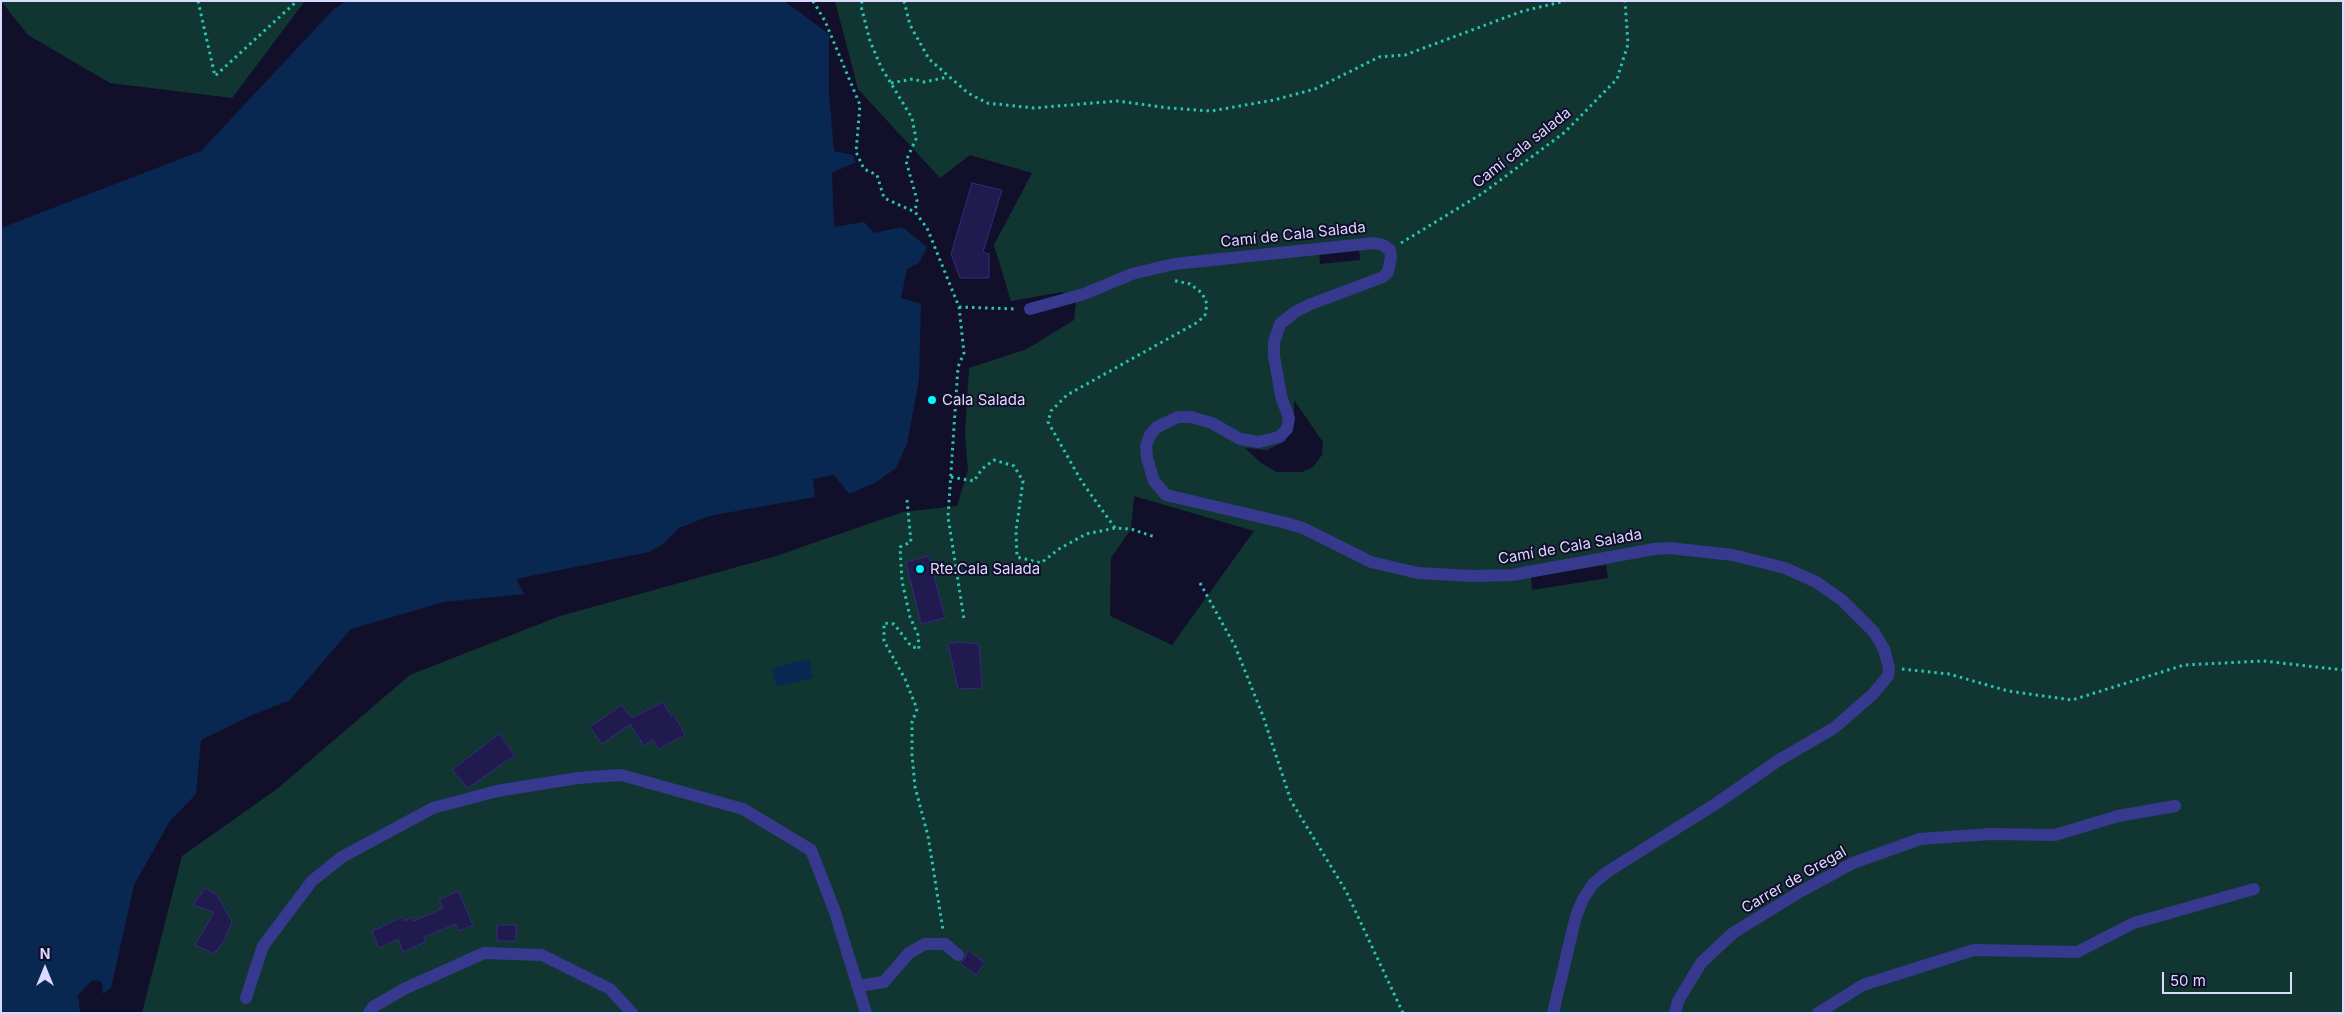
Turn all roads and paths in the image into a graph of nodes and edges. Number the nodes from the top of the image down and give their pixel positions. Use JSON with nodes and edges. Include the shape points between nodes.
{"nodes":[{"id":1,"x":198,"y":1,"type":"edge"},
{"id":2,"x":297,"y":1,"type":"edge"},
{"id":3,"x":813,"y":1,"type":"edge"},
{"id":4,"x":862,"y":1,"type":"edge"},
{"id":5,"x":904,"y":1,"type":"edge"},
{"id":6,"x":1565,"y":1,"type":"edge"},
{"id":7,"x":1625,"y":1,"type":"edge"},
{"id":8,"x":948,"y":77,"type":"junction"},
{"id":9,"x":891,"y":83,"type":"junction"},
{"id":10,"x":915,"y":212,"type":"junction"},
{"id":11,"x":1390,"y":250,"type":"junction"},
{"id":12,"x":1163,"y":282,"type":"dead end"},
{"id":13,"x":959,"y":307,"type":"junction"},
{"id":14,"x":1030,"y":309,"type":"joint"},
{"id":15,"x":950,"y":477,"type":"junction"},
{"id":16,"x":907,"y":500,"type":"dead end"},
{"id":17,"x":1115,"y":528,"type":"junction"},
{"id":18,"x":1155,"y":537,"type":"dead end"},
{"id":19,"x":1200,"y":583,"type":"dead end"},
{"id":20,"x":964,"y":620,"type":"dead end"},
{"id":21,"x":1889,"y":668,"type":"junction"},
{"id":22,"x":2343,"y":670,"type":"edge"},
{"id":23,"x":2175,"y":806,"type":"dead end"},
{"id":24,"x":2254,"y":889,"type":"dead end"},
{"id":25,"x":945,"y":944,"type":"junction"},
{"id":26,"x":958,"y":954,"type":"dead end"},
{"id":27,"x":858,"y":986,"type":"junction"},
{"id":28,"x":246,"y":998,"type":"dead end"},
{"id":29,"x":369,"y":1013,"type":"edge"},
{"id":30,"x":632,"y":1013,"type":"edge"},
{"id":31,"x":866,"y":1013,"type":"edge"},
{"id":32,"x":1403,"y":1013,"type":"edge"},
{"id":33,"x":1553,"y":1013,"type":"edge"},
{"id":34,"x":1675,"y":1013,"type":"edge"},
{"id":35,"x":1818,"y":1013,"type":"edge"}],
"edges":[{"from":1,"to":2,"type":"path","via":[[215,76]]},
{"from":3,"to":10,"type":"path","via":[[825,21],[860,104],[856,152],[864,169],[877,175],[884,198]]},
{"from":4,"to":9,"type":"path","via":[[870,41]]},
{"from":5,"to":8,"type":"path","via":[[910,25],[929,59]]},
{"from":6,"to":8,"type":"path","via":[[1522,11],[1405,55],[1379,57],[1315,90],[1212,111],[1117,101],[1034,108],[987,103]]},
{"from":7,"to":11,"type":"path","name":"Camí cala salada","via":[[1628,44],[1617,79],[1565,132],[1484,193]]},
{"from":8,"to":9,"type":"path"},
{"from":9,"to":10,"type":"path","via":[[912,118],[916,139],[906,161],[917,200]]},
{"from":10,"to":13,"type":"path","via":[[927,228]]},
{"from":11,"to":14,"type":"street","name":"Camí de Cala Salada","via":[[1374,243],[1174,264],[1132,274],[1084,294]]},
{"from":11,"to":21,"type":"street","name":"Camí de Cala Salada","via":[[1390,264],[1383,277],[1311,304],[1280,324],[1274,342],[1274,356],[1281,396],[1289,418],[1282,439],[1251,441],[1232,436],[1204,420],[1178,417],[1157,426],[1146,446],[1147,458],[1154,481],[1166,495],[1303,528],[1371,562],[1418,573],[1512,575],[1670,548],[1759,560],[1801,574],[1836,595],[1874,632],[1884,649]]},
{"from":12,"to":17,"type":"path","via":[[1172,280],[1190,284],[1202,293],[1207,304],[1205,314],[1198,322],[1067,395],[1051,411],[1048,422],[1082,482]]},
{"from":13,"to":14,"type":"path"},
{"from":13,"to":15,"type":"path","via":[[964,353],[958,368]]},
{"from":15,"to":17,"type":"path","via":[[974,482],[982,469],[994,460],[1014,466],[1023,481],[1016,531],[1017,557],[1041,563],[1086,534]]},
{"from":15,"to":20,"type":"path","via":[[948,517]]},
{"from":16,"to":25,"type":"path","via":[[911,542],[900,547],[902,581],[919,649],[911,646],[894,624],[884,623],[884,641],[917,709],[912,722],[915,787],[928,836]]},
{"from":17,"to":18,"type":"path","via":[[1131,529]]},
{"from":19,"to":32,"type":"path","via":[[1235,646],[1263,716],[1291,801],[1346,890]]},
{"from":21,"to":22,"type":"path","via":[[1949,674],[2008,691],[2072,700],[2184,665],[2263,661]]},
{"from":21,"to":33,"type":"street","via":[[1888,676],[1873,694],[1834,728],[1778,760],[1717,804],[1593,884],[1576,916]]},
{"from":23,"to":34,"type":"street","name":"Carrer de Gregal","via":[[2118,816],[2055,835],[1990,834],[1920,839],[1852,863],[1733,933],[1701,963],[1678,1001]]},
{"from":24,"to":35,"type":"street","via":[[2134,923],[2077,952],[1974,950],[1863,985]]},
{"from":25,"to":26,"type":"street"},
{"from":25,"to":27,"type":"street","via":[[925,944],[909,953],[884,982]]},
{"from":27,"to":28,"type":"street","via":[[811,850],[743,809],[620,775],[497,791],[433,808],[342,857],[312,881],[262,946]]},
{"from":27,"to":31,"type":"street"},
{"from":29,"to":30,"type":"street","via":[[404,989],[484,953],[542,955],[610,989]]}]}
